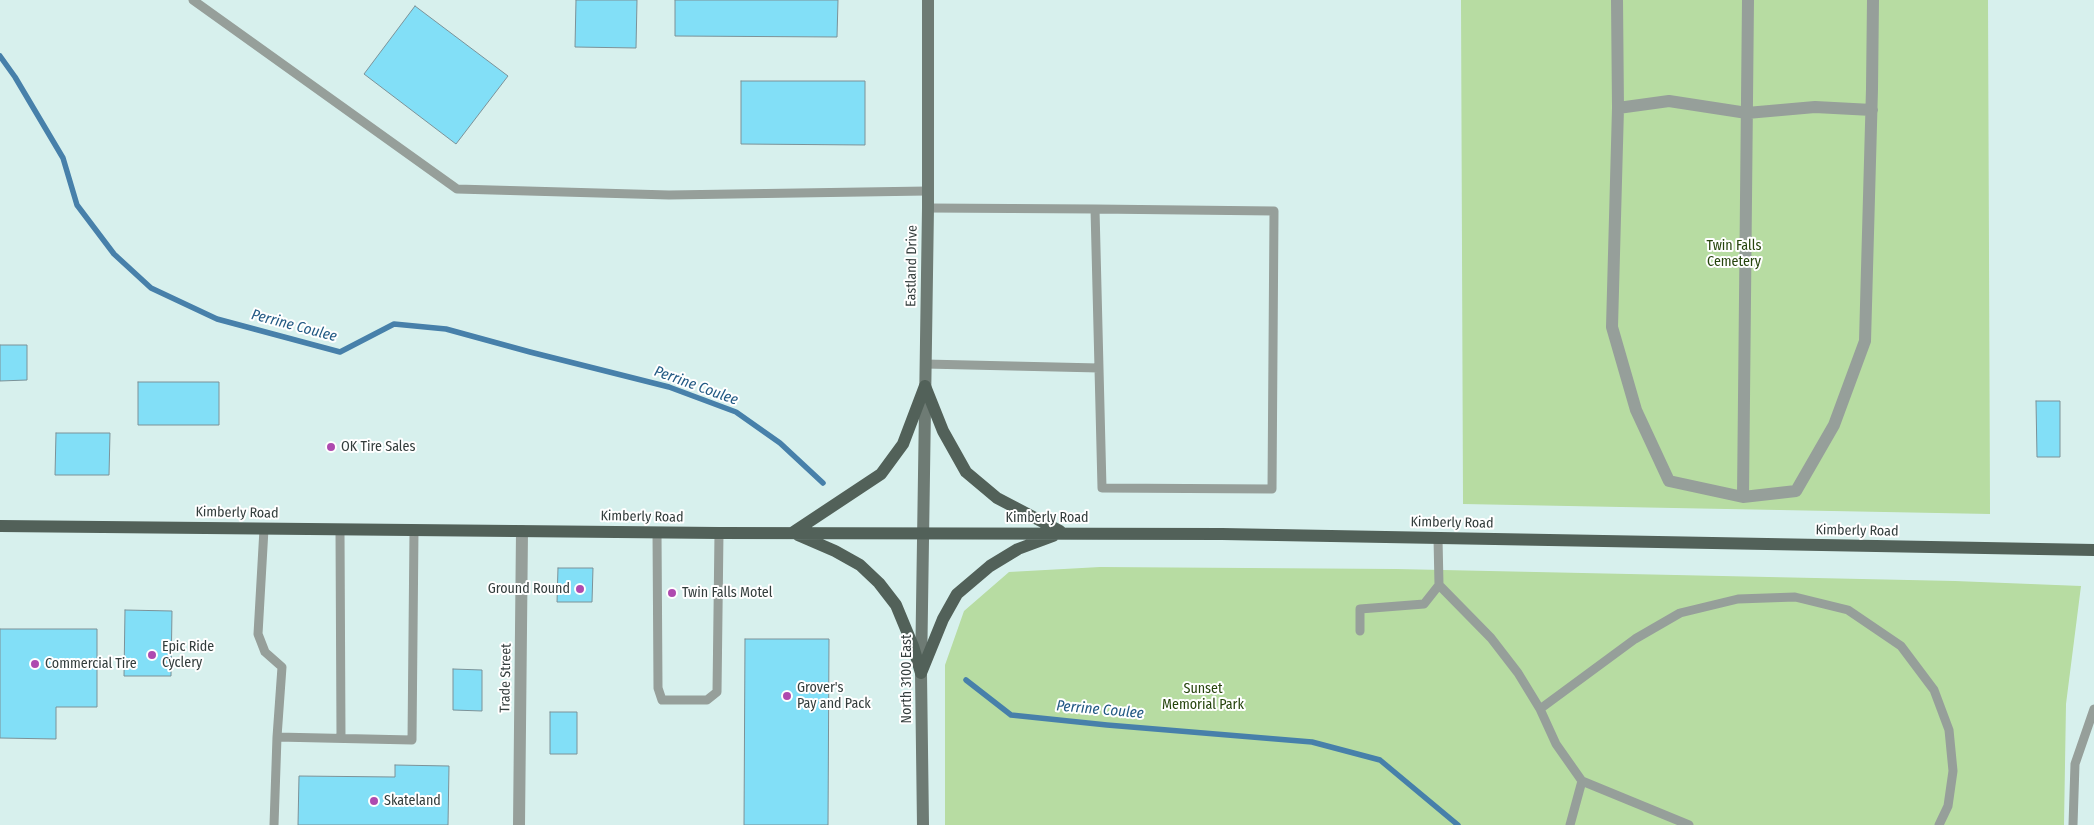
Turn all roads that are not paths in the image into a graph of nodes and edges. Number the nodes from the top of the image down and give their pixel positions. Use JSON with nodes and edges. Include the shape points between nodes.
{"nodes":[{"id":1,"x":193,"y":0,"type":"edge"},
{"id":2,"x":928,"y":0,"type":"edge"},
{"id":3,"x":1617,"y":0,"type":"edge"},
{"id":4,"x":1748,"y":0,"type":"edge"},
{"id":5,"x":1873,"y":0,"type":"edge"},
{"id":6,"x":1618,"y":108,"type":"junction"},
{"id":7,"x":1872,"y":110,"type":"junction"},
{"id":8,"x":1747,"y":113,"type":"junction"},
{"id":9,"x":928,"y":191,"type":"junction"},
{"id":10,"x":928,"y":208,"type":"junction"},
{"id":11,"x":1095,"y":209,"type":"junction"},
{"id":12,"x":925,"y":364,"type":"junction"},
{"id":13,"x":1099,"y":368,"type":"junction"},
{"id":14,"x":925,"y":386,"type":"junction"},
{"id":15,"x":1743,"y":496,"type":"junction"},
{"id":16,"x":0,"y":526,"type":"edge"},
{"id":17,"x":264,"y":529,"type":"junction"},
{"id":18,"x":340,"y":530,"type":"junction"},
{"id":19,"x":414,"y":530,"type":"junction"},
{"id":20,"x":522,"y":531,"type":"junction"},
{"id":21,"x":657,"y":532,"type":"junction"},
{"id":22,"x":792,"y":532,"type":"junction"},
{"id":23,"x":1062,"y":532,"type":"junction"},
{"id":24,"x":719,"y":533,"type":"junction"},
{"id":25,"x":924,"y":533,"type":"junction"},
{"id":26,"x":1438,"y":538,"type":"junction"},
{"id":27,"x":2094,"y":550,"type":"edge"},
{"id":28,"x":1439,"y":585,"type":"junction"},
{"id":29,"x":1360,"y":631,"type":"dead end"},
{"id":30,"x":921,"y":673,"type":"junction"},
{"id":31,"x":2094,"y":709,"type":"edge"},
{"id":32,"x":1540,"y":710,"type":"junction"},
{"id":33,"x":277,"y":737,"type":"junction"},
{"id":34,"x":341,"y":738,"type":"junction"},
{"id":35,"x":1582,"y":781,"type":"junction"},
{"id":36,"x":274,"y":825,"type":"edge"},
{"id":37,"x":519,"y":825,"type":"edge"},
{"id":38,"x":923,"y":825,"type":"edge"},
{"id":39,"x":1570,"y":825,"type":"edge"},
{"id":40,"x":1688,"y":825,"type":"edge"},
{"id":41,"x":1939,"y":825,"type":"edge"},
{"id":42,"x":2073,"y":825,"type":"edge"}],
"edges":[{"from":1,"to":9,"type":"lane","via":[[457,189],[669,195]]},
{"from":2,"to":9,"type":"main road","name":"Eastland Drive"},
{"from":3,"to":6,"type":"street"},
{"from":4,"to":8,"type":"street"},
{"from":5,"to":7,"type":"street"},
{"from":6,"to":8,"type":"street","via":[[1669,101]]},
{"from":6,"to":15,"type":"street","via":[[1612,327],[1636,410],[1669,481]]},
{"from":7,"to":8,"type":"street","via":[[1815,107]]},
{"from":7,"to":15,"type":"street","via":[[1865,341],[1834,425],[1796,490]]},
{"from":8,"to":15,"type":"street"},
{"from":9,"to":10,"type":"main road","name":"Eastland Drive"},
{"from":10,"to":11,"type":"lane"},
{"from":10,"to":12,"type":"main road","name":"Eastland Drive"},
{"from":11,"to":13,"type":"lane"},
{"from":11,"to":13,"type":"lane","via":[[1274,211],[1272,489],[1102,488]]},
{"from":12,"to":13,"type":"lane"},
{"from":12,"to":14,"type":"main road","name":"Eastland Drive"},
{"from":14,"to":22,"type":"main road","via":[[903,444],[881,474]]},
{"from":14,"to":23,"type":"main road","via":[[943,431],[966,472],[997,498]]},
{"from":14,"to":25,"type":"main road","name":"Eastland Drive"},
{"from":16,"to":17,"type":"main road","name":"Kimberly Road"},
{"from":17,"to":18,"type":"main road","name":"Kimberly Road"},
{"from":17,"to":33,"type":"lane","via":[[258,634],[265,652],[282,667]]},
{"from":18,"to":19,"type":"main road","name":"Kimberly Road"},
{"from":18,"to":34,"type":"lane"},
{"from":19,"to":20,"type":"main road","name":"Kimberly Road"},
{"from":19,"to":34,"type":"lane","via":[[412,740]]},
{"from":20,"to":21,"type":"main road","name":"Kimberly Road"},
{"from":20,"to":37,"type":"street","name":"Trade Street"},
{"from":21,"to":24,"type":"main road","name":"Kimberly Road"},
{"from":21,"to":24,"type":"lane","via":[[658,688],[662,700],[707,700],[717,692]]},
{"from":22,"to":24,"type":"main road","name":"Kimberly Road"},
{"from":22,"to":25,"type":"main road","name":"Kimberly Road"},
{"from":22,"to":30,"type":"main road","via":[[835,551],[860,566],[879,583],[896,605]]},
{"from":23,"to":25,"type":"main road","name":"Kimberly Road"},
{"from":23,"to":26,"type":"main road","name":"Kimberly Road"},
{"from":23,"to":30,"type":"main road","via":[[1018,549],[990,566],[956,594]]},
{"from":25,"to":30,"type":"main road","name":"North 3100 East"},
{"from":26,"to":27,"type":"main road","name":"Kimberly Road"},
{"from":26,"to":28,"type":"lane"},
{"from":28,"to":29,"type":"lane","via":[[1424,604],[1360,609]]},
{"from":28,"to":32,"type":"lane","via":[[1491,638]]},
{"from":30,"to":38,"type":"main road","name":"North 3100 East"},
{"from":31,"to":42,"type":"lane","via":[[2075,764]]},
{"from":32,"to":35,"type":"lane","via":[[1556,744]]},
{"from":32,"to":41,"type":"lane","via":[[1635,639],[1680,613],[1738,599],[1795,597],[1848,610],[1901,646],[1934,690],[1949,730],[1953,771],[1948,806]]},
{"from":33,"to":34,"type":"lane"},
{"from":33,"to":36,"type":"lane"},
{"from":35,"to":39,"type":"lane"},
{"from":35,"to":40,"type":"lane"}]}
